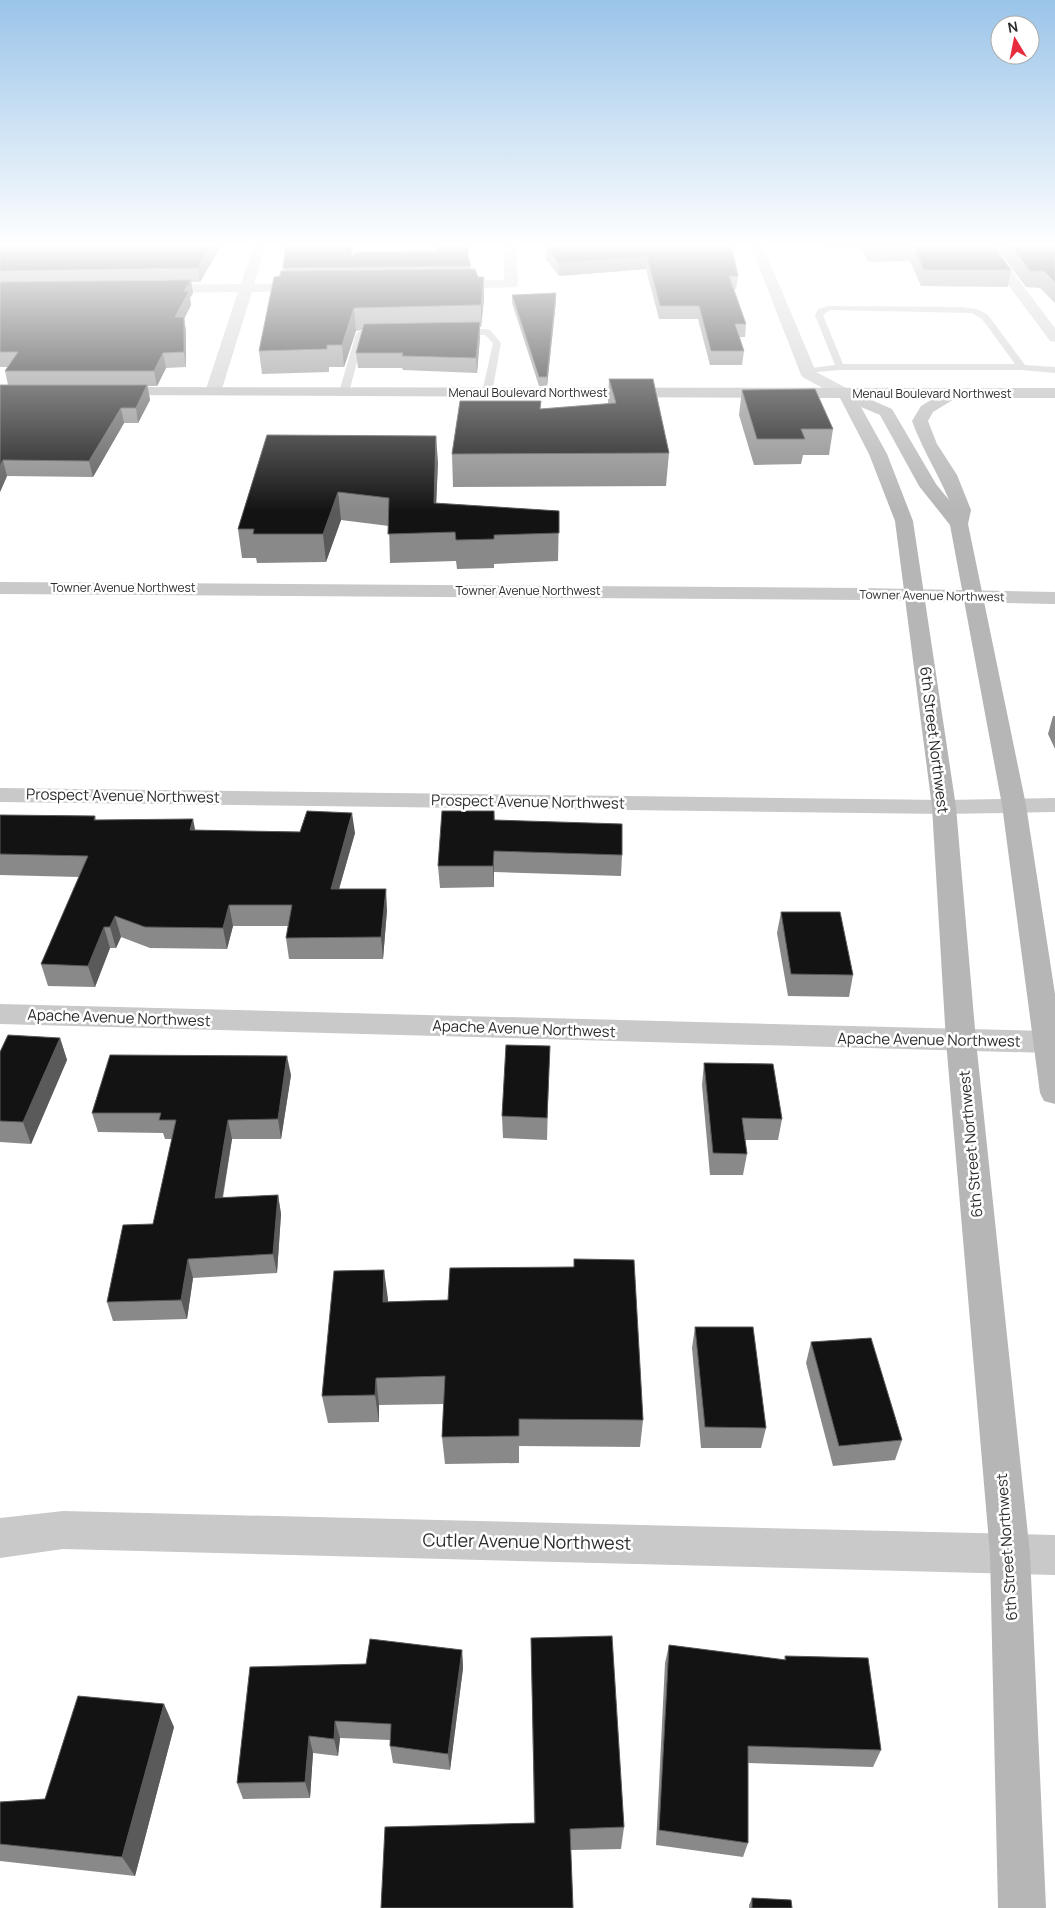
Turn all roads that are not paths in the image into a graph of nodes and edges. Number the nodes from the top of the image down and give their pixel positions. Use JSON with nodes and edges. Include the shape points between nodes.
{"nodes":[{"id":1,"x":232,"y":333,"type":"edge"},
{"id":2,"x":388,"y":333,"type":"edge"},
{"id":3,"x":488,"y":333,"type":"edge"},
{"id":4,"x":792,"y":333,"type":"edge"},
{"id":5,"x":826,"y":333,"type":"edge"},
{"id":6,"x":997,"y":333,"type":"edge"},
{"id":7,"x":840,"y":367,"type":"junction"},
{"id":8,"x":1022,"y":367,"type":"junction"},
{"id":9,"x":1055,"y":370,"type":"edge"},
{"id":10,"x":807,"y":371,"type":"junction"},
{"id":11,"x":97,"y":392,"type":"edge"},
{"id":12,"x":213,"y":392,"type":"junction"},
{"id":13,"x":344,"y":392,"type":"junction"},
{"id":14,"x":487,"y":393,"type":"junction"},
{"id":15,"x":952,"y":393,"type":"junction"},
{"id":16,"x":1055,"y":393,"type":"edge"},
{"id":17,"x":846,"y":394,"type":"junction"},
{"id":18,"x":958,"y":524,"type":"junction"},
{"id":19,"x":0,"y":588,"type":"edge"},
{"id":20,"x":916,"y":596,"type":"junction"},
{"id":21,"x":973,"y":597,"type":"junction"},
{"id":22,"x":1055,"y":598,"type":"edge"},
{"id":23,"x":0,"y":795,"type":"edge"},
{"id":24,"x":1014,"y":805,"type":"junction"},
{"id":25,"x":1055,"y":805,"type":"edge"},
{"id":26,"x":944,"y":807,"type":"junction"},
{"id":27,"x":0,"y":1014,"type":"edge"},
{"id":28,"x":961,"y":1041,"type":"junction"},
{"id":29,"x":1048,"y":1042,"type":"junction"},
{"id":30,"x":1055,"y":1092,"type":"edge"},
{"id":31,"x":0,"y":1538,"type":"edge"},
{"id":32,"x":1010,"y":1554,"type":"junction"},
{"id":33,"x":1055,"y":1555,"type":"edge"},
{"id":34,"x":1022,"y":1908,"type":"edge"}],
"edges":[{"from":1,"to":12,"type":"street"},
{"from":2,"to":13,"type":"lane","via":[[360,334]]},
{"from":3,"to":14,"type":"lane","via":[[496,343]]},
{"from":4,"to":10,"type":"street"},
{"from":5,"to":7,"type":"lane"},
{"from":6,"to":8,"type":"lane"},
{"from":7,"to":8,"type":"lane"},
{"from":7,"to":10,"type":"lane"},
{"from":8,"to":9,"type":"lane"},
{"from":10,"to":17,"type":"street"},
{"from":11,"to":12,"type":"main road","name":"Menaul Boulevard Northwest"},
{"from":12,"to":13,"type":"main road","name":"Menaul Boulevard Northwest"},
{"from":13,"to":14,"type":"main road","name":"Menaul Boulevard Northwest"},
{"from":14,"to":17,"type":"main road","name":"Menaul Boulevard Northwest"},
{"from":15,"to":16,"type":"main road","name":"Menaul Boulevard Northwest"},
{"from":15,"to":17,"type":"main road","name":"Menaul Boulevard Northwest"},
{"from":15,"to":18,"type":"main road","via":[[927,409],[920,421],[929,444],[948,474],[962,510]]},
{"from":17,"to":18,"type":"main road","via":[[886,412],[928,486]]},
{"from":17,"to":20,"type":"main road","name":"6th Street Northwest","via":[[878,454],[902,513]]},
{"from":18,"to":21,"type":"main road"},
{"from":19,"to":20,"type":"street","name":"Towner Avenue Northwest"},
{"from":20,"to":21,"type":"street","name":"Towner Avenue Northwest"},
{"from":20,"to":26,"type":"main road","name":"6th Street Northwest"},
{"from":21,"to":22,"type":"street","name":"Towner Avenue Northwest"},
{"from":21,"to":24,"type":"main road"},
{"from":23,"to":26,"type":"street","name":"Prospect Avenue Northwest"},
{"from":24,"to":25,"type":"street","name":"Prospect Avenue Northwest"},
{"from":24,"to":26,"type":"street","name":"Prospect Avenue Northwest"},
{"from":24,"to":29,"type":"main road"},
{"from":26,"to":28,"type":"main road","name":"6th Street Northwest"},
{"from":27,"to":28,"type":"street","name":"Apache Avenue Northwest"},
{"from":28,"to":29,"type":"street","name":"Apache Avenue Northwest"},
{"from":28,"to":32,"type":"main road","name":"6th Street Northwest"},
{"from":29,"to":30,"type":"main road"},
{"from":31,"to":32,"type":"street","name":"Cutler Avenue Northwest","via":[[63,1530]]},
{"from":32,"to":33,"type":"street","name":"Cutler Avenue Northwest"},
{"from":32,"to":34,"type":"main road","name":"6th Street Northwest"}]}
